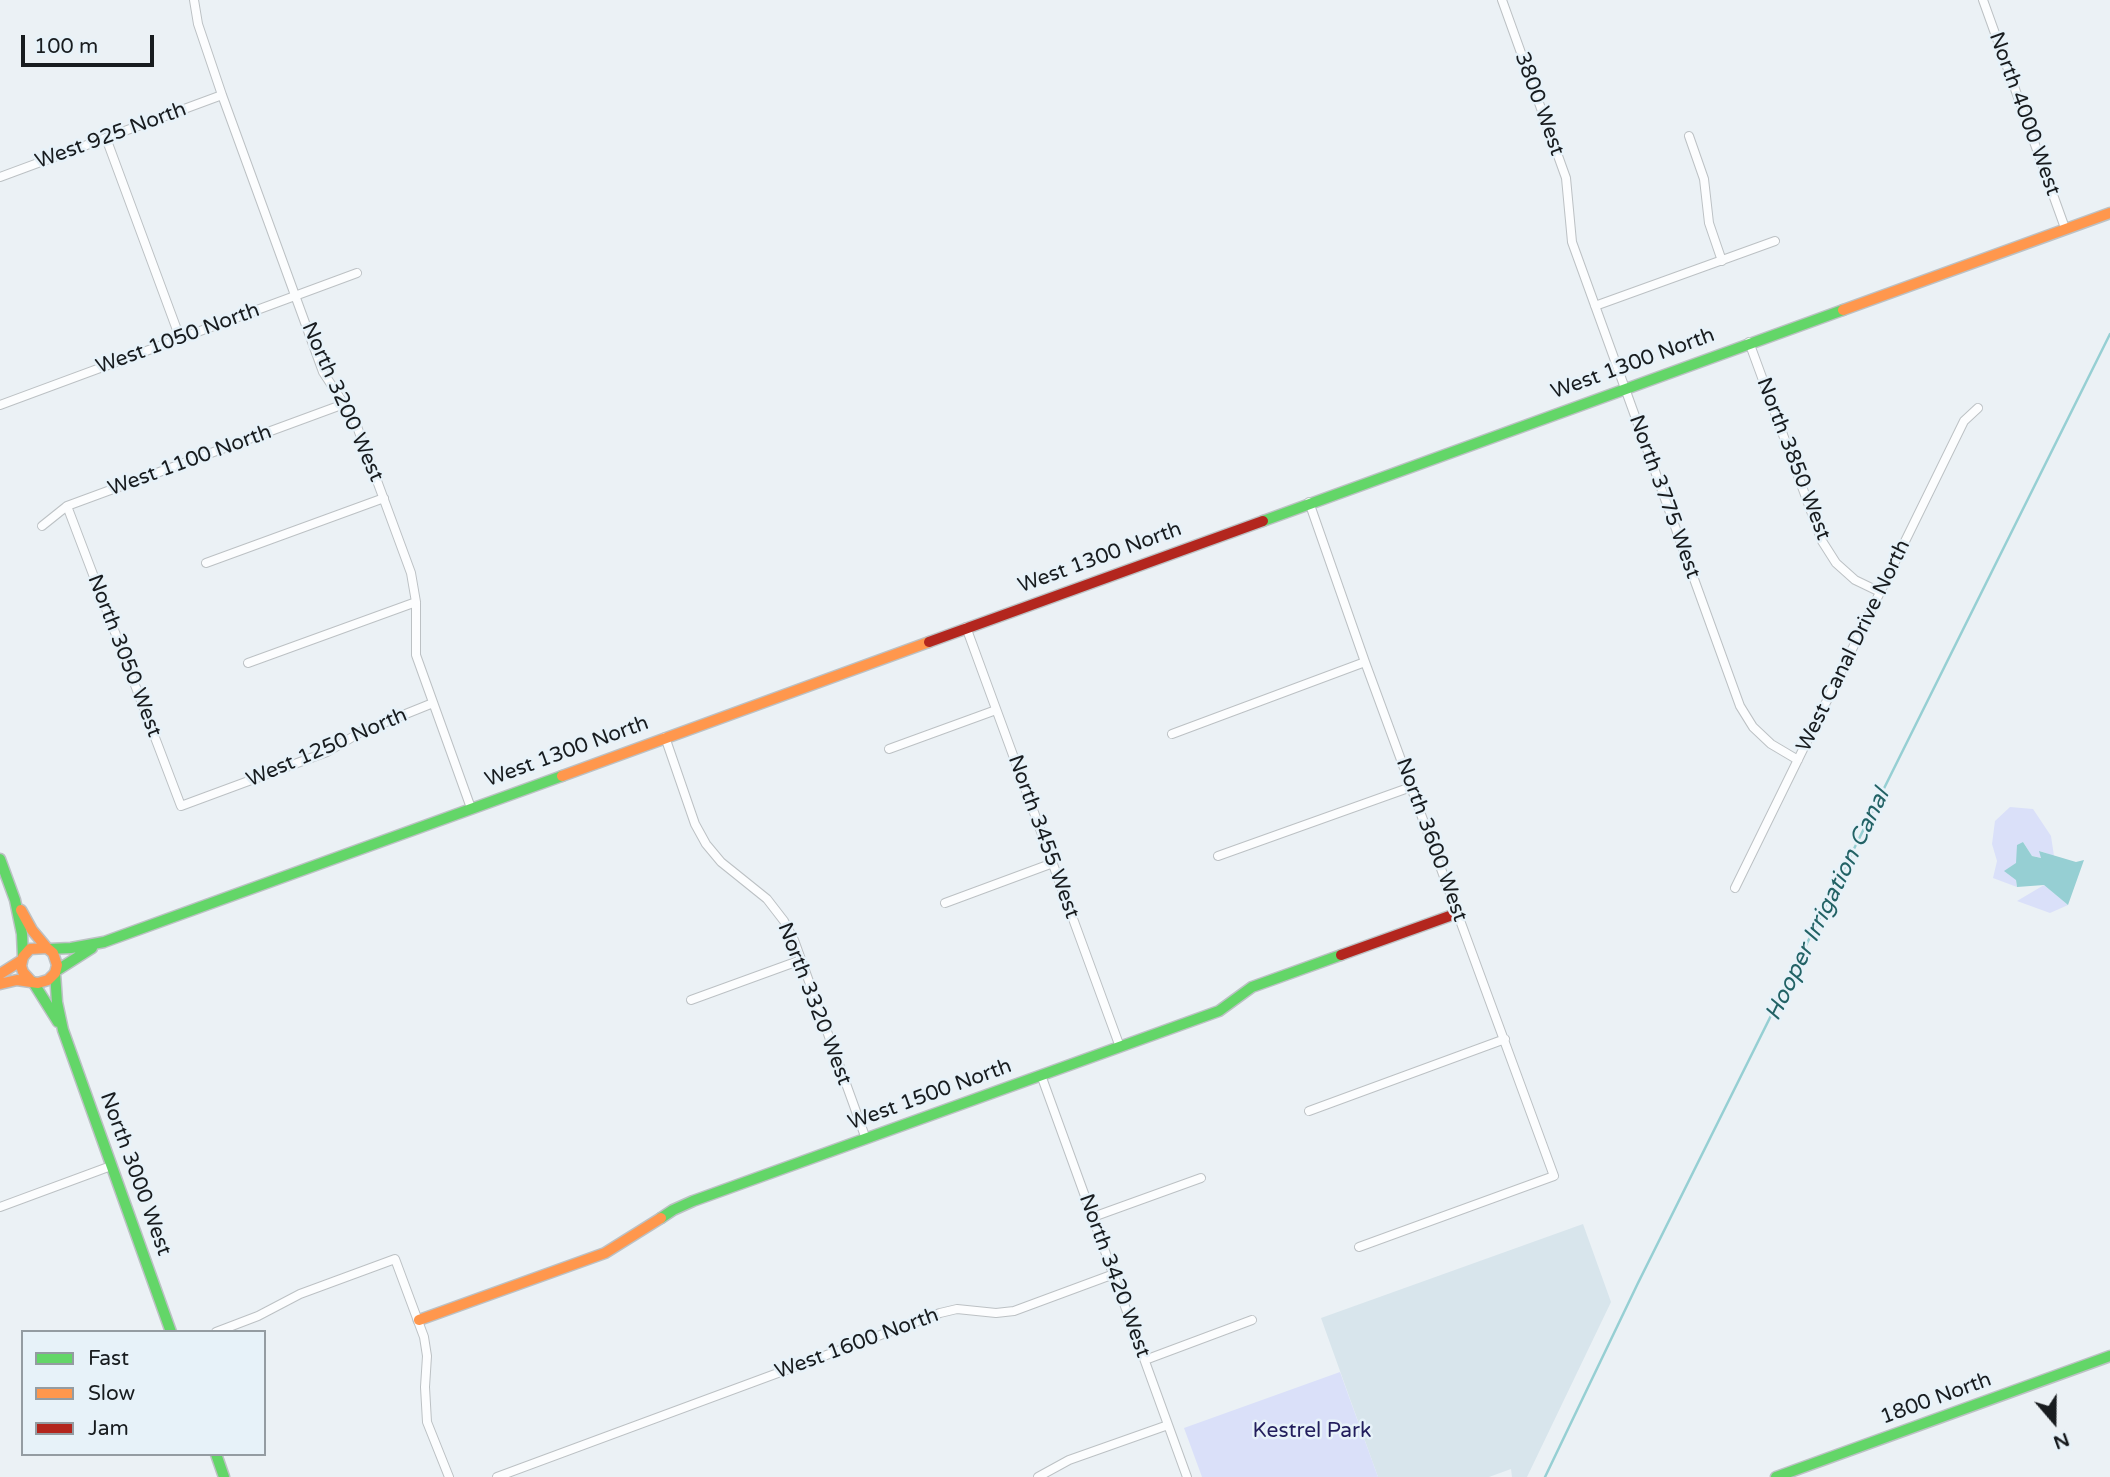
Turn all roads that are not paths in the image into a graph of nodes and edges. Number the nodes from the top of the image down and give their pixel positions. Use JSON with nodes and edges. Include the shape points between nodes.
{"nodes":[{"id":1,"x":194,"y":0,"type":"edge"},
{"id":2,"x":1502,"y":0,"type":"edge"},
{"id":3,"x":1983,"y":0,"type":"edge"},
{"id":4,"x":222,"y":95,"type":"junction"},
{"id":5,"x":1689,"y":136,"type":"dead end"},
{"id":6,"x":106,"y":138,"type":"junction"},
{"id":7,"x":0,"y":177,"type":"edge"},
{"id":8,"x":1569,"y":210,"type":"joint"},
{"id":9,"x":2110,"y":213,"type":"edge"},
{"id":10,"x":2065,"y":228,"type":"junction"},
{"id":11,"x":1775,"y":241,"type":"dead end"},
{"id":12,"x":1722,"y":261,"type":"junction"},
{"id":13,"x":357,"y":273,"type":"dead end"},
{"id":14,"x":296,"y":297,"type":"junction"},
{"id":15,"x":1595,"y":306,"type":"junction"},
{"id":16,"x":180,"y":338,"type":"junction"},
{"id":17,"x":1749,"y":342,"type":"junction"},
{"id":18,"x":1625,"y":388,"type":"junction"},
{"id":19,"x":344,"y":404,"type":"junction"},
{"id":20,"x":0,"y":405,"type":"edge"},
{"id":21,"x":1978,"y":408,"type":"dead end"},
{"id":22,"x":384,"y":499,"type":"junction"},
{"id":23,"x":1309,"y":502,"type":"junction"},
{"id":24,"x":67,"y":506,"type":"junction"},
{"id":25,"x":42,"y":526,"type":"dead end"},
{"id":26,"x":206,"y":563,"type":"dead end"},
{"id":27,"x":1880,"y":593,"type":"junction"},
{"id":28,"x":416,"y":603,"type":"junction"},
{"id":29,"x":966,"y":627,"type":"junction"},
{"id":30,"x":1366,"y":662,"type":"junction"},
{"id":31,"x":248,"y":663,"type":"dead end"},
{"id":32,"x":433,"y":703,"type":"junction"},
{"id":33,"x":996,"y":710,"type":"junction"},
{"id":34,"x":1172,"y":733,"type":"dead end"},
{"id":35,"x":665,"y":737,"type":"junction"},
{"id":36,"x":888,"y":749,"type":"dead end"},
{"id":37,"x":1798,"y":760,"type":"junction"},
{"id":38,"x":1411,"y":787,"type":"junction"},
{"id":39,"x":181,"y":806,"type":"joint"},
{"id":40,"x":471,"y":808,"type":"junction"},
{"id":41,"x":1218,"y":856,"type":"dead end"},
{"id":42,"x":0,"y":859,"type":"edge"},
{"id":43,"x":1053,"y":863,"type":"junction"},
{"id":44,"x":1735,"y":888,"type":"dead end"},
{"id":45,"x":15,"y":900,"type":"junction"},
{"id":46,"x":945,"y":903,"type":"dead end"},
{"id":47,"x":1458,"y":913,"type":"junction"},
{"id":48,"x":104,"y":942,"type":"junction"},
{"id":49,"x":48,"y":949,"type":"junction"},
{"id":50,"x":22,"y":959,"type":"junction"},
{"id":51,"x":801,"y":960,"type":"junction"},
{"id":52,"x":56,"y":972,"type":"junction"},
{"id":53,"x":0,"y":974,"type":"edge"},
{"id":54,"x":32,"y":981,"type":"junction"},
{"id":55,"x":0,"y":984,"type":"edge"},
{"id":56,"x":691,"y":1000,"type":"dead end"},
{"id":57,"x":63,"y":1030,"type":"junction"},
{"id":58,"x":1505,"y":1039,"type":"junction"},
{"id":59,"x":1120,"y":1047,"type":"junction"},
{"id":60,"x":1041,"y":1075,"type":"junction"},
{"id":61,"x":1309,"y":1111,"type":"dead end"},
{"id":62,"x":866,"y":1139,"type":"junction"},
{"id":63,"x":111,"y":1166,"type":"junction"},
{"id":64,"x":1202,"y":1178,"type":"dead end"},
{"id":65,"x":1,"y":1205,"type":"edge"},
{"id":66,"x":1093,"y":1217,"type":"junction"},
{"id":67,"x":1359,"y":1247,"type":"dead end"},
{"id":68,"x":1114,"y":1274,"type":"junction"},
{"id":69,"x":419,"y":1320,"type":"junction"},
{"id":70,"x":1252,"y":1321,"type":"dead end"},
{"id":71,"x":170,"y":1330,"type":"edge"},
{"id":72,"x":221,"y":1330,"type":"edge"},
{"id":73,"x":2110,"y":1356,"type":"edge"},
{"id":74,"x":1145,"y":1360,"type":"junction"},
{"id":75,"x":1168,"y":1425,"type":"junction"},
{"id":76,"x":217,"y":1456,"type":"edge"},
{"id":77,"x":1794,"y":1474,"type":"edge"},
{"id":78,"x":224,"y":1477,"type":"edge"},
{"id":79,"x":449,"y":1477,"type":"edge"},
{"id":80,"x":497,"y":1477,"type":"edge"},
{"id":81,"x":1038,"y":1477,"type":"edge"},
{"id":82,"x":1187,"y":1477,"type":"edge"},
{"id":83,"x":1776,"y":1477,"type":"edge"}],
"edges":[{"from":1,"to":4,"type":"street","name":"North 3200 West"},
{"from":2,"to":8,"type":"street","name":"3800 West","via":[[1566,178]]},
{"from":3,"to":10,"type":"street","name":"North 4000 West"},
{"from":4,"to":6,"type":"street","name":"West 925 North"},
{"from":4,"to":14,"type":"street","name":"North 3200 West"},
{"from":5,"to":12,"type":"street","via":[[1704,179],[1709,223]]},
{"from":6,"to":7,"type":"street","name":"West 925 North"},
{"from":6,"to":16,"type":"street"},
{"from":8,"to":15,"type":"street","name":"North 3775 West","via":[[1572,242]]},
{"from":9,"to":10,"type":"street","name":"West 1300 North"},
{"from":10,"to":17,"type":"street","name":"West 1300 North"},
{"from":11,"to":12,"type":"street"},
{"from":12,"to":15,"type":"street"},
{"from":13,"to":14,"type":"street","name":"West 1050 North"},
{"from":14,"to":16,"type":"street","name":"West 1050 North"},
{"from":14,"to":19,"type":"street","name":"North 3200 West","via":[[323,372]]},
{"from":15,"to":18,"type":"street","name":"North 3775 West"},
{"from":16,"to":20,"type":"street","name":"West 1050 North"},
{"from":17,"to":18,"type":"street","name":"West 1300 North"},
{"from":17,"to":27,"type":"street","name":"North 3850 West","via":[[1822,541],[1836,563]]},
{"from":18,"to":23,"type":"street","name":"West 1300 North"},
{"from":18,"to":37,"type":"street","name":"North 3775 West","via":[[1740,706],[1771,744]]},
{"from":19,"to":22,"type":"street","name":"North 3200 West","via":[[355,421]]},
{"from":19,"to":24,"type":"street","name":"West 1100 North"},
{"from":21,"to":27,"type":"street","name":"West Canal Drive North","via":[[1964,421]]},
{"from":22,"to":26,"type":"street"},
{"from":22,"to":28,"type":"street","name":"North 3200 West","via":[[411,573]]},
{"from":23,"to":29,"type":"street","name":"West 1300 North"},
{"from":23,"to":30,"type":"street","name":"North 3600 West"},
{"from":24,"to":25,"type":"street","name":"West 1100 North"},
{"from":24,"to":39,"type":"street","name":"North 3050 West"},
{"from":27,"to":37,"type":"street","name":"West Canal Drive North"},
{"from":28,"to":31,"type":"street"},
{"from":28,"to":32,"type":"street","name":"North 3200 West","via":[[416,655]]},
{"from":29,"to":33,"type":"street","name":"North 3455 West"},
{"from":29,"to":35,"type":"street","name":"West 1300 North"},
{"from":30,"to":34,"type":"street"},
{"from":30,"to":38,"type":"street","name":"North 3600 West"},
{"from":32,"to":39,"type":"street","name":"West 1250 North","via":[[361,732],[327,752]]},
{"from":32,"to":40,"type":"street","name":"North 3200 West"},
{"from":33,"to":36,"type":"street"},
{"from":33,"to":43,"type":"street","name":"North 3455 West"},
{"from":35,"to":40,"type":"street","name":"West 1300 North"},
{"from":35,"to":51,"type":"street","name":"North 3320 West","via":[[706,844],[720,862],[767,899],[784,921]]},
{"from":37,"to":44,"type":"street","name":"West Canal Drive North"},
{"from":38,"to":41,"type":"street"},
{"from":38,"to":47,"type":"street","name":"North 3600 West"},
{"from":40,"to":48,"type":"street","name":"West 1300 North"},
{"from":42,"to":45,"type":"street"},
{"from":43,"to":46,"type":"street"},
{"from":43,"to":59,"type":"street","name":"North 3455 West"},
{"from":45,"to":49,"type":"street"},
{"from":45,"to":50,"type":"street"},
{"from":47,"to":58,"type":"street","name":"North 3600 West"},
{"from":47,"to":59,"type":"street","name":"West 1500 North","via":[[1252,987],[1219,1011]]},
{"from":48,"to":49,"type":"street","name":"West 1300 North"},
{"from":48,"to":52,"type":"street","name":"West 1300 North"},
{"from":49,"to":50,"type":"street","via":[[30,949]]},
{"from":49,"to":52,"type":"street","via":[[56,959]]},
{"from":50,"to":53,"type":"street"},
{"from":50,"to":54,"type":"street","via":[[23,972]]},
{"from":51,"to":56,"type":"street"},
{"from":51,"to":62,"type":"street","name":"North 3320 West"},
{"from":52,"to":54,"type":"street","via":[[48,980]]},
{"from":52,"to":57,"type":"street","name":"North 3000 West"},
{"from":54,"to":55,"type":"street"},
{"from":54,"to":57,"type":"street","name":"North 3000 West"},
{"from":57,"to":63,"type":"street","name":"North 3000 West"},
{"from":58,"to":61,"type":"street"},
{"from":58,"to":67,"type":"street","name":"North 3600 West","via":[[1554,1177]]},
{"from":59,"to":60,"type":"street","name":"West 1500 North"},
{"from":60,"to":62,"type":"street","name":"West 1500 North"},
{"from":60,"to":66,"type":"street","name":"North 3420 West"},
{"from":62,"to":69,"type":"street","name":"West 1500 North","via":[[693,1201],[605,1253]]},
{"from":63,"to":65,"type":"street"},
{"from":63,"to":71,"type":"street","name":"North 3000 West"},
{"from":64,"to":66,"type":"street"},
{"from":66,"to":68,"type":"street","name":"North 3420 West"},
{"from":68,"to":74,"type":"street","name":"North 3420 West"},
{"from":68,"to":80,"type":"street","name":"West 1600 North","via":[[1014,1311],[957,1309],[940,1313]]},
{"from":69,"to":72,"type":"street","via":[[395,1259],[300,1294]]},
{"from":69,"to":79,"type":"street","via":[[427,1356],[427,1422]]},
{"from":70,"to":74,"type":"street"},
{"from":73,"to":77,"type":"street","name":"1800 North"},
{"from":74,"to":75,"type":"street","name":"North 3420 West"},
{"from":75,"to":81,"type":"street","via":[[1069,1460]]},
{"from":75,"to":82,"type":"street","name":"North 3420 West"},
{"from":76,"to":78,"type":"street"},
{"from":77,"to":83,"type":"street","name":"1800 North"}]}
